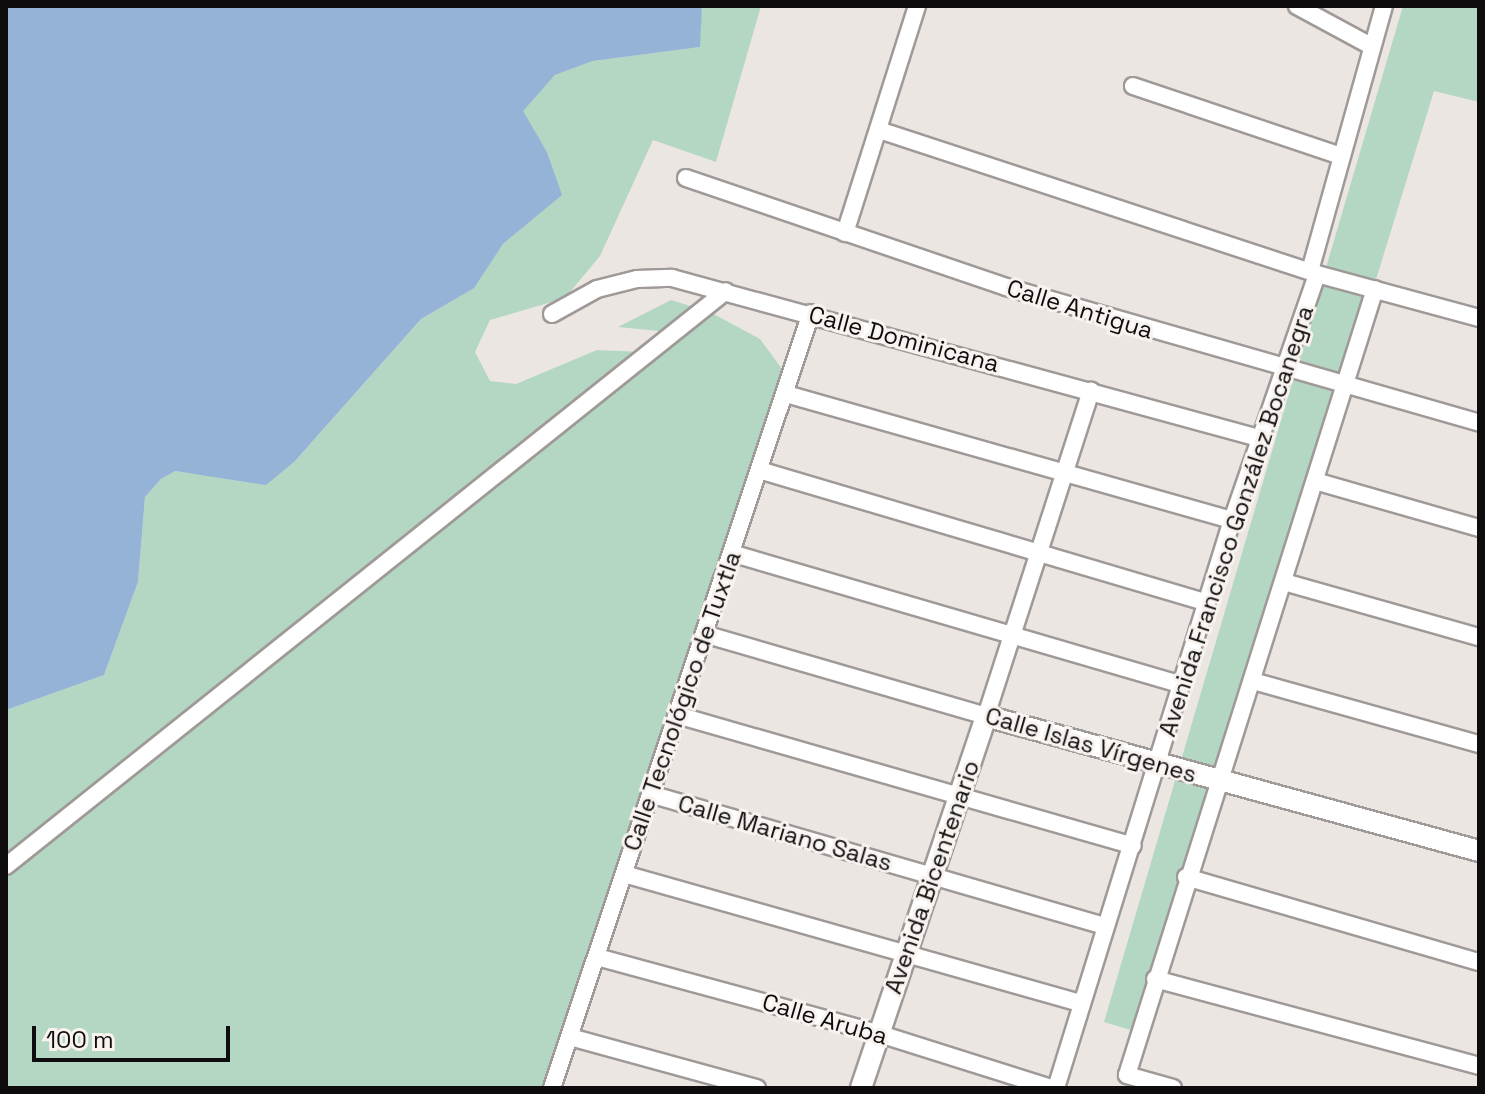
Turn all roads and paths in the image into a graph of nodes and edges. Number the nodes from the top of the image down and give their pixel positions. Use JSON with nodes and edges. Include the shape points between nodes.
{"nodes":[{"id":1,"x":917,"y":6,"type":"edge"},
{"id":2,"x":1297,"y":6,"type":"edge"},
{"id":3,"x":1384,"y":6,"type":"edge"},
{"id":4,"x":1371,"y":46,"type":"junction"},
{"id":5,"x":1133,"y":86,"type":"dead end"},
{"id":6,"x":879,"y":130,"type":"junction"},
{"id":7,"x":1341,"y":156,"type":"junction"},
{"id":8,"x":686,"y":178,"type":"dead end"},
{"id":9,"x":845,"y":233,"type":"junction"},
{"id":10,"x":1314,"y":273,"type":"junction"},
{"id":11,"x":1375,"y":289,"type":"junction"},
{"id":12,"x":726,"y":291,"type":"junction"},
{"id":13,"x":811,"y":313,"type":"junction"},
{"id":14,"x":552,"y":314,"type":"dead end"},
{"id":15,"x":1479,"y":318,"type":"edge"},
{"id":16,"x":1282,"y":370,"type":"junction"},
{"id":17,"x":1344,"y":387,"type":"junction"},
{"id":18,"x":1091,"y":391,"type":"junction"},
{"id":19,"x":786,"y":394,"type":"junction"},
{"id":20,"x":1479,"y":423,"type":"edge"},
{"id":21,"x":1259,"y":438,"type":"junction"},
{"id":22,"x":759,"y":470,"type":"junction"},
{"id":23,"x":1067,"y":471,"type":"junction"},
{"id":24,"x":1315,"y":481,"type":"junction"},
{"id":25,"x":1232,"y":520,"type":"junction"},
{"id":26,"x":1479,"y":528,"type":"edge"},
{"id":27,"x":731,"y":553,"type":"junction"},
{"id":28,"x":1039,"y":553,"type":"junction"},
{"id":29,"x":1284,"y":582,"type":"junction"},
{"id":30,"x":1207,"y":603,"type":"junction"},
{"id":31,"x":704,"y":634,"type":"junction"},
{"id":32,"x":1014,"y":635,"type":"junction"},
{"id":33,"x":1479,"y":637,"type":"edge"},
{"id":34,"x":1253,"y":681,"type":"junction"},
{"id":35,"x":1182,"y":685,"type":"junction"},
{"id":36,"x":677,"y":715,"type":"junction"},
{"id":37,"x":986,"y":716,"type":"junction"},
{"id":38,"x":1479,"y":744,"type":"edge"},
{"id":39,"x":1157,"y":763,"type":"junction"},
{"id":40,"x":1217,"y":780,"type":"junction"},
{"id":41,"x":650,"y":794,"type":"junction"},
{"id":42,"x":960,"y":795,"type":"junction"},
{"id":43,"x":1133,"y":846,"type":"junction"},
{"id":44,"x":1479,"y":851,"type":"edge"},
{"id":45,"x":6,"y":866,"type":"edge"},
{"id":46,"x":624,"y":874,"type":"junction"},
{"id":47,"x":931,"y":875,"type":"junction"},
{"id":48,"x":1186,"y":877,"type":"junction"},
{"id":49,"x":1103,"y":926,"type":"junction"},
{"id":50,"x":905,"y":955,"type":"junction"},
{"id":51,"x":597,"y":957,"type":"junction"},
{"id":52,"x":1479,"y":962,"type":"edge"},
{"id":53,"x":1155,"y":979,"type":"junction"},
{"id":54,"x":1079,"y":1003,"type":"junction"},
{"id":55,"x":880,"y":1034,"type":"junction"},
{"id":56,"x":570,"y":1037,"type":"junction"},
{"id":57,"x":1479,"y":1066,"type":"edge"},
{"id":58,"x":552,"y":1088,"type":"edge"},
{"id":59,"x":757,"y":1088,"type":"edge"},
{"id":60,"x":861,"y":1088,"type":"edge"},
{"id":61,"x":1053,"y":1088,"type":"edge"},
{"id":62,"x":1173,"y":1088,"type":"edge"}],
"edges":[{"from":1,"to":6,"type":"street"},
{"from":2,"to":4,"type":"street"},
{"from":3,"to":4,"type":"street","name":"Avenida Francisco González Bocanegra"},
{"from":4,"to":7,"type":"street","name":"Avenida Francisco González Bocanegra"},
{"from":5,"to":7,"type":"street"},
{"from":6,"to":9,"type":"street"},
{"from":6,"to":10,"type":"street"},
{"from":7,"to":10,"type":"street","name":"Avenida Francisco González Bocanegra"},
{"from":8,"to":9,"type":"street","name":"Calle Antigua"},
{"from":9,"to":16,"type":"street","name":"Calle Antigua"},
{"from":10,"to":11,"type":"street"},
{"from":10,"to":16,"type":"street","name":"Avenida Francisco González Bocanegra"},
{"from":11,"to":15,"type":"street"},
{"from":11,"to":17,"type":"street"},
{"from":12,"to":13,"type":"street","name":"Calle Dominicana"},
{"from":12,"to":14,"type":"street","name":"Calle Dominicana","via":[[672,278],[637,279],[597,289]]},
{"from":12,"to":45,"type":"street"},
{"from":13,"to":18,"type":"street","name":"Calle Dominicana"},
{"from":13,"to":19,"type":"street","name":"Calle Tecnológico de Tuxtla"},
{"from":16,"to":17,"type":"street","name":"Calle Antigua"},
{"from":16,"to":21,"type":"street","name":"Avenida Francisco González Bocanegra"},
{"from":17,"to":20,"type":"street","name":"Calle Antigua"},
{"from":17,"to":24,"type":"street"},
{"from":18,"to":21,"type":"street","name":"Calle Dominicana"},
{"from":18,"to":23,"type":"street","name":"Avenida Bicentenario"},
{"from":19,"to":22,"type":"street","name":"Calle Tecnológico de Tuxtla"},
{"from":19,"to":23,"type":"street"},
{"from":21,"to":25,"type":"street","name":"Avenida Francisco González Bocanegra"},
{"from":22,"to":27,"type":"street","name":"Calle Tecnológico de Tuxtla"},
{"from":22,"to":28,"type":"street"},
{"from":23,"to":25,"type":"street"},
{"from":23,"to":28,"type":"street","name":"Avenida Bicentenario"},
{"from":24,"to":26,"type":"street"},
{"from":24,"to":29,"type":"street"},
{"from":25,"to":30,"type":"street","name":"Avenida Francisco González Bocanegra"},
{"from":27,"to":31,"type":"street","name":"Calle Tecnológico de Tuxtla"},
{"from":27,"to":32,"type":"street"},
{"from":28,"to":30,"type":"street"},
{"from":28,"to":32,"type":"street","name":"Avenida Bicentenario"},
{"from":29,"to":33,"type":"street"},
{"from":29,"to":34,"type":"street"},
{"from":30,"to":35,"type":"street","name":"Avenida Francisco González Bocanegra"},
{"from":31,"to":36,"type":"street","name":"Calle Tecnológico de Tuxtla"},
{"from":31,"to":37,"type":"street","name":"Calle Islas Vírgenes"},
{"from":32,"to":35,"type":"street"},
{"from":32,"to":37,"type":"street","name":"Avenida Bicentenario"},
{"from":34,"to":38,"type":"street"},
{"from":34,"to":40,"type":"street"},
{"from":35,"to":39,"type":"street","name":"Avenida Francisco González Bocanegra"},
{"from":36,"to":41,"type":"street","name":"Calle Tecnológico de Tuxtla"},
{"from":36,"to":42,"type":"street"},
{"from":37,"to":39,"type":"street","name":"Calle Islas Vírgenes"},
{"from":37,"to":42,"type":"street","name":"Avenida Bicentenario"},
{"from":39,"to":40,"type":"street","name":"Calle Islas Vírgenes"},
{"from":39,"to":43,"type":"street","name":"Avenida Francisco González Bocanegra"},
{"from":40,"to":44,"type":"street","name":"Calle Islas Vírgenes"},
{"from":40,"to":48,"type":"street"},
{"from":41,"to":46,"type":"street","name":"Calle Tecnológico de Tuxtla"},
{"from":41,"to":47,"type":"street","name":"Calle Mariano Salas"},
{"from":42,"to":43,"type":"street"},
{"from":42,"to":47,"type":"street","name":"Avenida Bicentenario"},
{"from":43,"to":49,"type":"street","name":"Avenida Francisco González Bocanegra"},
{"from":46,"to":50,"type":"street"},
{"from":46,"to":51,"type":"street","name":"Calle Tecnológico de Tuxtla"},
{"from":47,"to":49,"type":"street","name":"Calle Mariano Salas"},
{"from":47,"to":50,"type":"street","name":"Avenida Bicentenario"},
{"from":48,"to":52,"type":"street"},
{"from":48,"to":53,"type":"street"},
{"from":49,"to":54,"type":"street","name":"Avenida Francisco González Bocanegra"},
{"from":50,"to":54,"type":"street"},
{"from":50,"to":55,"type":"street","name":"Avenida Bicentenario"},
{"from":51,"to":55,"type":"street","name":"Calle Aruba"},
{"from":51,"to":56,"type":"street","name":"Calle Tecnológico de Tuxtla"},
{"from":53,"to":57,"type":"street"},
{"from":53,"to":62,"type":"street","via":[[1127,1075]]},
{"from":54,"to":61,"type":"street","name":"Avenida Francisco González Bocanegra"},
{"from":55,"to":60,"type":"street","name":"Avenida Bicentenario"},
{"from":55,"to":61,"type":"street","name":"Calle Aruba"},
{"from":56,"to":58,"type":"street","name":"Calle Tecnológico de Tuxtla"},
{"from":56,"to":59,"type":"street"}]}
